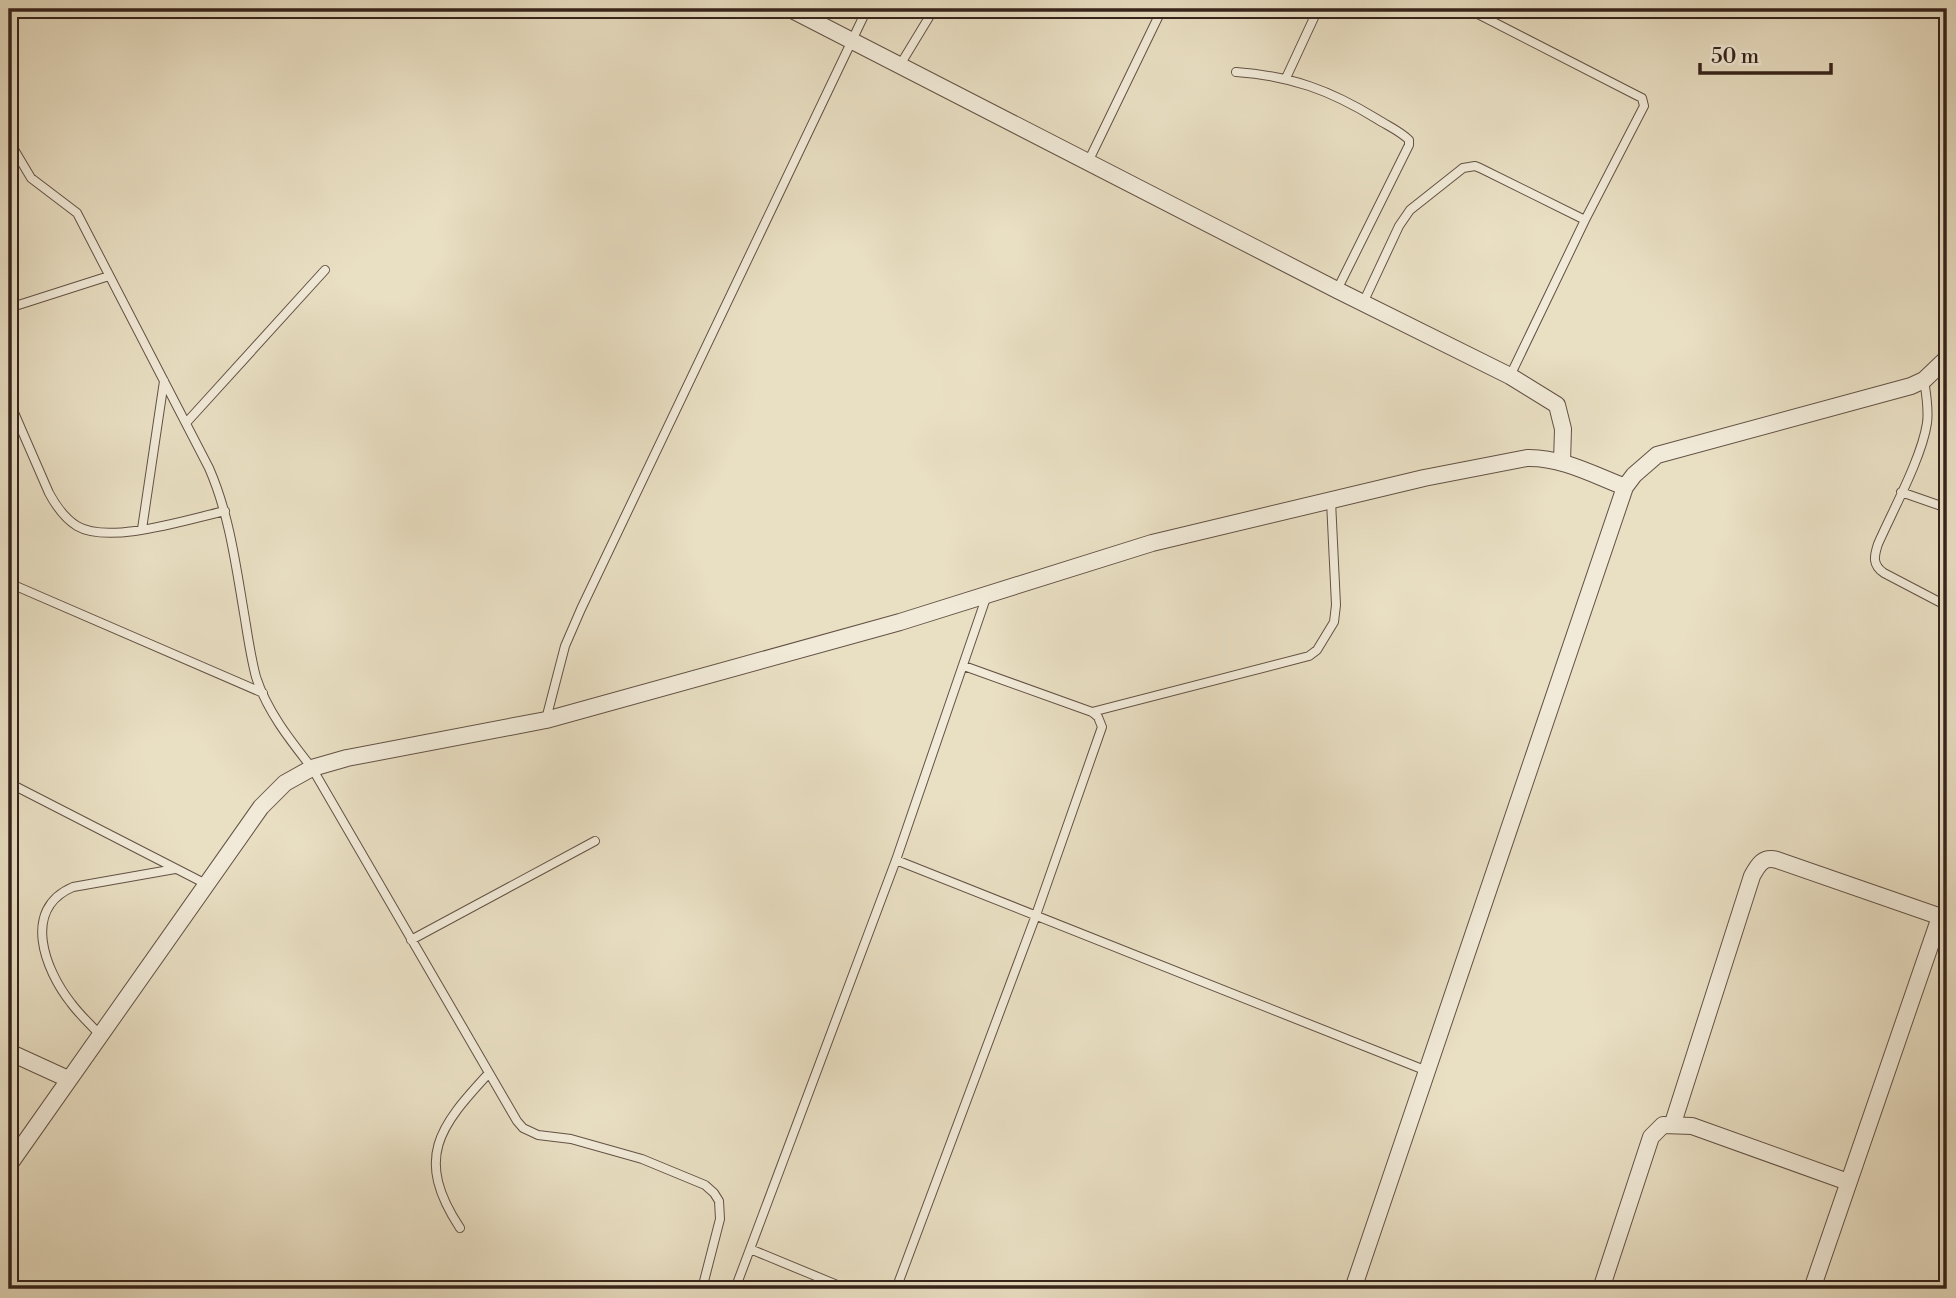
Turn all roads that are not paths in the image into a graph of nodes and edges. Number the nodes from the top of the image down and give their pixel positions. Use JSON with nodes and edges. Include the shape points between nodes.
{"nodes":[{"id":1,"x":20,"y":9,"type":"edge"},
{"id":2,"x":790,"y":9,"type":"edge"},
{"id":3,"x":867,"y":9,"type":"edge"},
{"id":4,"x":934,"y":9,"type":"edge"},
{"id":5,"x":1162,"y":9,"type":"edge"},
{"id":6,"x":1318,"y":9,"type":"edge"},
{"id":7,"x":1468,"y":9,"type":"edge"},
{"id":8,"x":9,"y":18,"type":"edge"},
{"id":9,"x":852,"y":40,"type":"junction"},
{"id":10,"x":900,"y":65,"type":"junction"},
{"id":11,"x":1236,"y":72,"type":"dead end"},
{"id":12,"x":1286,"y":78,"type":"junction"},
{"id":13,"x":9,"y":141,"type":"edge"},
{"id":14,"x":1088,"y":162,"type":"junction"},
{"id":15,"x":1585,"y":220,"type":"junction"},
{"id":16,"x":326,"y":270,"type":"dead end"},
{"id":17,"x":110,"y":276,"type":"junction"},
{"id":18,"x":1337,"y":290,"type":"junction"},
{"id":19,"x":1363,"y":303,"type":"junction"},
{"id":20,"x":9,"y":308,"type":"edge"},
{"id":21,"x":1947,"y":358,"type":"edge"},
{"id":22,"x":1510,"y":376,"type":"junction"},
{"id":23,"x":1924,"y":380,"type":"junction"},
{"id":24,"x":164,"y":381,"type":"junction"},
{"id":25,"x":9,"y":401,"type":"edge"},
{"id":26,"x":186,"y":423,"type":"junction"},
{"id":27,"x":1562,"y":462,"type":"junction"},
{"id":28,"x":1625,"y":487,"type":"junction"},
{"id":29,"x":1901,"y":492,"type":"junction"},
{"id":30,"x":1331,"y":500,"type":"junction"},
{"id":31,"x":1947,"y":508,"type":"edge"},
{"id":32,"x":225,"y":511,"type":"junction"},
{"id":33,"x":142,"y":529,"type":"junction"},
{"id":34,"x":9,"y":583,"type":"edge"},
{"id":35,"x":987,"y":595,"type":"junction"},
{"id":36,"x":1947,"y":606,"type":"edge"},
{"id":37,"x":964,"y":666,"type":"junction"},
{"id":38,"x":263,"y":693,"type":"junction"},
{"id":39,"x":1092,"y":712,"type":"junction"},
{"id":40,"x":546,"y":720,"type":"junction"},
{"id":41,"x":312,"y":768,"type":"junction"},
{"id":42,"x":9,"y":783,"type":"edge"},
{"id":43,"x":595,"y":841,"type":"dead end"},
{"id":44,"x":896,"y":860,"type":"junction"},
{"id":45,"x":175,"y":869,"type":"junction"},
{"id":46,"x":206,"y":884,"type":"junction"},
{"id":47,"x":1036,"y":915,"type":"junction"},
{"id":48,"x":1944,"y":918,"type":"edge"},
{"id":49,"x":411,"y":940,"type":"junction"},
{"id":50,"x":100,"y":1035,"type":"junction"},
{"id":51,"x":9,"y":1052,"type":"edge"},
{"id":52,"x":1427,"y":1070,"type":"junction"},
{"id":53,"x":489,"y":1073,"type":"junction"},
{"id":54,"x":68,"y":1079,"type":"junction"},
{"id":55,"x":1673,"y":1123,"type":"junction"},
{"id":56,"x":9,"y":1164,"type":"edge"},
{"id":57,"x":1848,"y":1182,"type":"junction"},
{"id":58,"x":460,"y":1228,"type":"dead end"},
{"id":59,"x":750,"y":1249,"type":"junction"},
{"id":60,"x":702,"y":1289,"type":"edge"},
{"id":61,"x":735,"y":1289,"type":"edge"},
{"id":62,"x":847,"y":1289,"type":"edge"},
{"id":63,"x":896,"y":1289,"type":"edge"},
{"id":64,"x":1353,"y":1289,"type":"edge"},
{"id":65,"x":1601,"y":1289,"type":"edge"},
{"id":66,"x":1812,"y":1289,"type":"edge"}],
"edges":[{"from":1,"to":8,"type":"lane"},
{"from":2,"to":9,"type":"street"},
{"from":3,"to":9,"type":"lane"},
{"from":4,"to":10,"type":"lane"},
{"from":5,"to":14,"type":"lane"},
{"from":6,"to":12,"type":"lane"},
{"from":7,"to":15,"type":"lane","via":[[1644,102]]},
{"from":9,"to":10,"type":"street"},
{"from":9,"to":40,"type":"lane","via":[[581,609],[565,646]]},
{"from":10,"to":14,"type":"street"},
{"from":11,"to":12,"type":"lane"},
{"from":12,"to":18,"type":"lane","via":[[1340,97],[1409,140]]},
{"from":13,"to":17,"type":"lane","via":[[31,178],[77,214]]},
{"from":14,"to":18,"type":"street"},
{"from":15,"to":19,"type":"lane","via":[[1480,168],[1463,168],[1405,217]]},
{"from":15,"to":22,"type":"lane"},
{"from":16,"to":26,"type":"lane"},
{"from":17,"to":20,"type":"lane"},
{"from":17,"to":24,"type":"lane"},
{"from":18,"to":19,"type":"street"},
{"from":19,"to":22,"type":"street"},
{"from":21,"to":23,"type":"street"},
{"from":22,"to":27,"type":"street","via":[[1557,405],[1563,429]]},
{"from":23,"to":28,"type":"street","via":[[1657,455]]},
{"from":23,"to":29,"type":"lane","via":[[1927,425]]},
{"from":24,"to":26,"type":"lane"},
{"from":24,"to":33,"type":"lane"},
{"from":25,"to":33,"type":"lane","via":[[49,493],[66,517],[88,531],[103,534]]},
{"from":26,"to":32,"type":"lane"},
{"from":27,"to":28,"type":"street"},
{"from":27,"to":30,"type":"street","via":[[1527,458]]},
{"from":28,"to":52,"type":"street"},
{"from":29,"to":31,"type":"lane"},
{"from":29,"to":36,"type":"lane","via":[[1874,555],[1877,569]]},
{"from":30,"to":35,"type":"street","via":[[1152,544]]},
{"from":30,"to":39,"type":"lane","via":[[1336,605],[1334,622],[1317,650],[1309,656]]},
{"from":32,"to":33,"type":"lane"},
{"from":32,"to":38,"type":"lane"},
{"from":34,"to":38,"type":"lane"},
{"from":35,"to":37,"type":"lane"},
{"from":35,"to":40,"type":"street"},
{"from":37,"to":39,"type":"lane"},
{"from":37,"to":44,"type":"lane"},
{"from":38,"to":41,"type":"lane","via":[[284,733]]},
{"from":39,"to":47,"type":"lane","via":[[1102,731]]},
{"from":40,"to":41,"type":"street"},
{"from":41,"to":46,"type":"street","via":[[285,783],[261,807]]},
{"from":41,"to":49,"type":"lane"},
{"from":42,"to":45,"type":"lane"},
{"from":43,"to":49,"type":"lane"},
{"from":44,"to":47,"type":"lane"},
{"from":44,"to":59,"type":"lane"},
{"from":45,"to":46,"type":"lane"},
{"from":45,"to":50,"type":"lane","via":[[73,887],[46,910],[43,946],[51,968],[72,1005]]},
{"from":46,"to":50,"type":"street"},
{"from":47,"to":52,"type":"lane"},
{"from":47,"to":63,"type":"lane"},
{"from":48,"to":55,"type":"street","via":[[1777,860],[1761,861],[1752,876]]},
{"from":48,"to":57,"type":"street"},
{"from":49,"to":53,"type":"lane"},
{"from":50,"to":54,"type":"street"},
{"from":51,"to":54,"type":"street"},
{"from":52,"to":64,"type":"street"},
{"from":53,"to":58,"type":"lane","via":[[457,1108],[439,1140],[438,1186],[444,1205]]},
{"from":53,"to":60,"type":"lane","via":[[517,1121],[531,1132],[624,1153],[705,1185],[714,1193],[720,1219]]},
{"from":54,"to":56,"type":"street"},
{"from":55,"to":57,"type":"street"},
{"from":55,"to":65,"type":"street","via":[[1658,1127],[1651,1137]]},
{"from":57,"to":66,"type":"street"},
{"from":59,"to":61,"type":"lane"},
{"from":59,"to":62,"type":"lane"}]}
